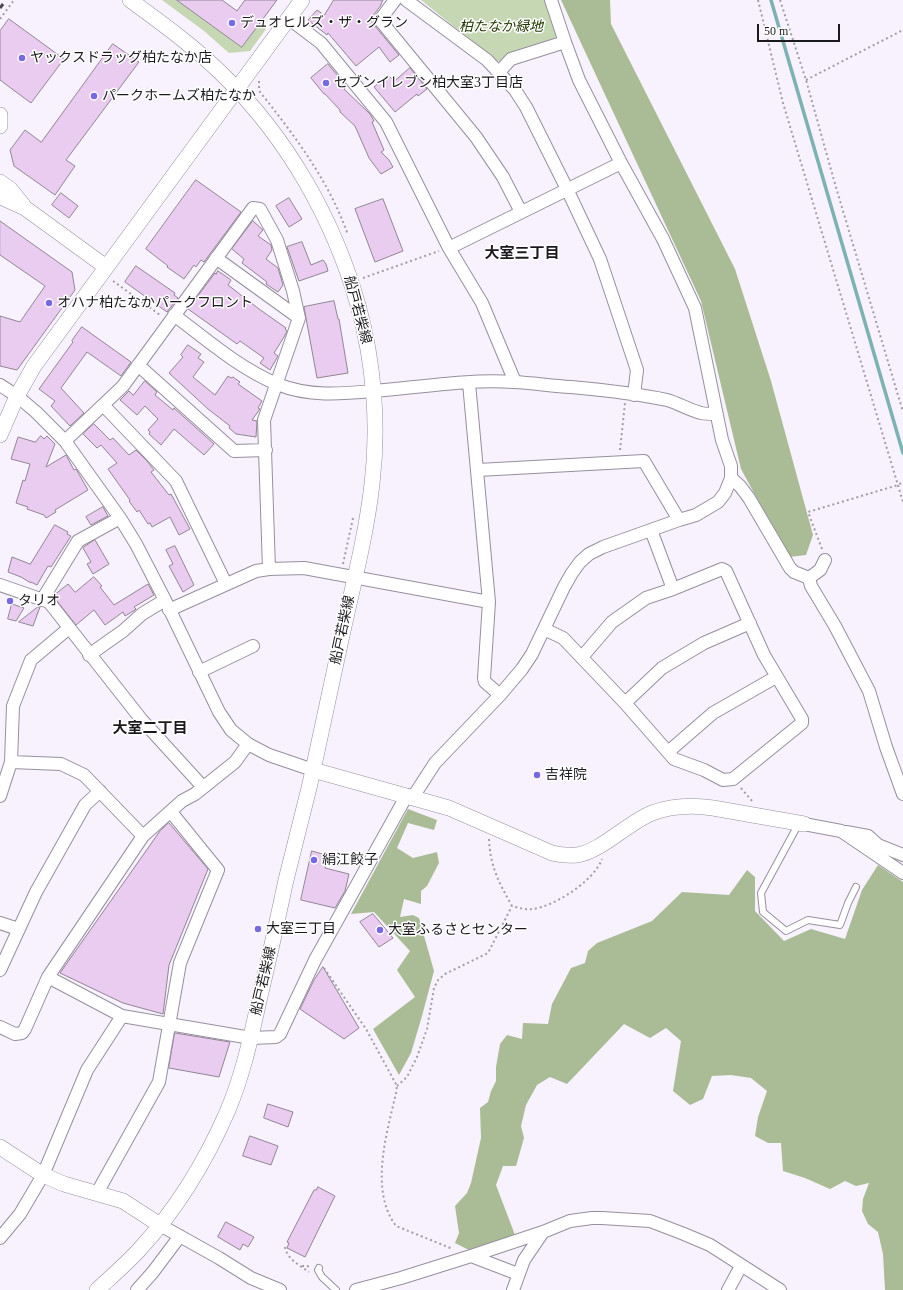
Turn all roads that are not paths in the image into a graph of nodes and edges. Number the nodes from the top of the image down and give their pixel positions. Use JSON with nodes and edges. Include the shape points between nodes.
{"nodes":[{"id":1,"x":130,"y":0,"type":"edge"},
{"id":2,"x":302,"y":0,"type":"edge"},
{"id":3,"x":395,"y":0,"type":"edge"},
{"id":4,"x":406,"y":0,"type":"edge"},
{"id":5,"x":551,"y":0,"type":"edge"},
{"id":6,"x":288,"y":18,"type":"junction"},
{"id":7,"x":565,"y":42,"type":"junction"},
{"id":8,"x":499,"y":72,"type":"junction"},
{"id":9,"x":237,"y":90,"type":"junction"},
{"id":10,"x":0,"y":115,"type":"edge"},
{"id":11,"x":0,"y":126,"type":"edge"},
{"id":12,"x":621,"y":163,"type":"junction"},
{"id":13,"x":0,"y":182,"type":"edge"},
{"id":14,"x":567,"y":189,"type":"junction"},
{"id":15,"x":0,"y":195,"type":"edge"},
{"id":16,"x":25,"y":208,"type":"junction"},
{"id":17,"x":521,"y":212,"type":"junction"},
{"id":18,"x":449,"y":248,"type":"junction"},
{"id":19,"x":216,"y":258,"type":"junction"},
{"id":20,"x":106,"y":267,"type":"junction"},
{"id":21,"x":172,"y":318,"type":"junction"},
{"id":22,"x":299,"y":318,"type":"junction"},
{"id":23,"x":138,"y":365,"type":"junction"},
{"id":24,"x":515,"y":382,"type":"junction"},
{"id":25,"x":469,"y":383,"type":"junction"},
{"id":26,"x":276,"y":384,"type":"junction"},
{"id":27,"x":0,"y":385,"type":"edge"},
{"id":28,"x":373,"y":391,"type":"junction"},
{"id":29,"x":630,"y":394,"type":"junction"},
{"id":30,"x":17,"y":396,"type":"junction"},
{"id":31,"x":103,"y":405,"type":"junction"},
{"id":32,"x":716,"y":414,"type":"junction"},
{"id":33,"x":0,"y":435,"type":"edge"},
{"id":34,"x":65,"y":441,"type":"junction"},
{"id":35,"x":266,"y":450,"type":"junction"},
{"id":36,"x":478,"y":470,"type":"junction"},
{"id":37,"x":732,"y":478,"type":"junction"},
{"id":38,"x":120,"y":518,"type":"junction"},
{"id":39,"x":679,"y":520,"type":"junction"},
{"id":40,"x":651,"y":530,"type":"junction"},
{"id":41,"x":825,"y":560,"type":"road end"},
{"id":42,"x":269,"y":569,"type":"junction"},
{"id":43,"x":354,"y":578,"type":"junction"},
{"id":44,"x":809,"y":578,"type":"junction"},
{"id":45,"x":226,"y":584,"type":"junction"},
{"id":46,"x":0,"y":585,"type":"edge"},
{"id":47,"x":673,"y":588,"type":"junction"},
{"id":48,"x":42,"y":600,"type":"junction"},
{"id":49,"x":489,"y":602,"type":"junction"},
{"id":50,"x":167,"y":605,"type":"junction"},
{"id":51,"x":750,"y":623,"type":"junction"},
{"id":52,"x":69,"y":628,"type":"junction"},
{"id":53,"x":544,"y":628,"type":"junction"},
{"id":54,"x":253,"y":646,"type":"dead end"},
{"id":55,"x":89,"y":655,"type":"junction"},
{"id":56,"x":582,"y":657,"type":"junction"},
{"id":57,"x":199,"y":672,"type":"junction"},
{"id":58,"x":776,"y":677,"type":"junction"},
{"id":59,"x":500,"y":695,"type":"junction"},
{"id":60,"x":625,"y":703,"type":"junction"},
{"id":61,"x":248,"y":744,"type":"junction"},
{"id":62,"x":668,"y":752,"type":"junction"},
{"id":63,"x":11,"y":762,"type":"junction"},
{"id":64,"x":313,"y":770,"type":"junction"},
{"id":65,"x":203,"y":787,"type":"junction"},
{"id":66,"x":100,"y":791,"type":"junction"},
{"id":67,"x":903,"y":794,"type":"edge"},
{"id":68,"x":0,"y":796,"type":"edge"},
{"id":69,"x":410,"y":796,"type":"junction"},
{"id":70,"x":171,"y":812,"type":"junction"},
{"id":71,"x":801,"y":824,"type":"junction"},
{"id":72,"x":841,"y":831,"type":"junction"},
{"id":73,"x":142,"y":836,"type":"junction"},
{"id":74,"x":903,"y":855,"type":"edge"},
{"id":75,"x":903,"y":874,"type":"edge"},
{"id":76,"x":856,"y":887,"type":"dead end"},
{"id":77,"x":0,"y":923,"type":"edge"},
{"id":78,"x":18,"y":929,"type":"junction"},
{"id":79,"x":0,"y":970,"type":"edge"},
{"id":80,"x":48,"y":977,"type":"junction"},
{"id":81,"x":122,"y":1016,"type":"junction"},
{"id":82,"x":169,"y":1024,"type":"junction"},
{"id":83,"x":0,"y":1026,"type":"edge"},
{"id":84,"x":251,"y":1038,"type":"junction"},
{"id":85,"x":0,"y":1147,"type":"edge"},
{"id":86,"x":43,"y":1175,"type":"junction"},
{"id":87,"x":97,"y":1193,"type":"junction"},
{"id":88,"x":160,"y":1225,"type":"junction"},
{"id":89,"x":543,"y":1232,"type":"junction"},
{"id":90,"x":180,"y":1236,"type":"junction"},
{"id":91,"x":0,"y":1238,"type":"edge"},
{"id":92,"x":471,"y":1256,"type":"junction"},
{"id":93,"x":741,"y":1266,"type":"junction"},
{"id":94,"x":319,"y":1268,"type":"dead end"},
{"id":95,"x":518,"y":1274,"type":"junction"},
{"id":96,"x":97,"y":1290,"type":"edge"},
{"id":97,"x":137,"y":1290,"type":"edge"},
{"id":98,"x":280,"y":1290,"type":"edge"},
{"id":99,"x":336,"y":1290,"type":"edge"},
{"id":100,"x":356,"y":1290,"type":"edge"},
{"id":101,"x":513,"y":1290,"type":"edge"},
{"id":102,"x":728,"y":1290,"type":"edge"},
{"id":103,"x":780,"y":1290,"type":"edge"}],
"edges":[{"from":1,"to":9,"type":"street","name":"船戸若柴線","via":[[206,59]]},
{"from":2,"to":6,"type":"street"},
{"from":3,"to":17,"type":"street","via":[[380,20],[476,137],[504,177]]},
{"from":4,"to":8,"type":"street","via":[[476,51]]},
{"from":5,"to":7,"type":"street"},
{"from":6,"to":9,"type":"street"},
{"from":6,"to":18,"type":"street","via":[[322,43],[386,122]]},
{"from":7,"to":8,"type":"street","via":[[511,59]]},
{"from":7,"to":12,"type":"street","via":[[579,80]]},
{"from":8,"to":14,"type":"street","via":[[526,107]]},
{"from":9,"to":20,"type":"street"},
{"from":9,"to":28,"type":"street","name":"船戸若柴線","via":[[292,158],[310,187],[331,231],[358,306],[366,337]]},
{"from":10,"to":11,"type":"street"},
{"from":12,"to":14,"type":"street"},
{"from":12,"to":32,"type":"street","via":[[663,240],[695,308]]},
{"from":13,"to":16,"type":"street","via":[[10,189]]},
{"from":14,"to":17,"type":"street"},
{"from":14,"to":29,"type":"street","via":[[600,259],[637,370]]},
{"from":15,"to":16,"type":"street"},
{"from":16,"to":20,"type":"street"},
{"from":17,"to":18,"type":"street"},
{"from":18,"to":24,"type":"street","via":[[482,303]]},
{"from":19,"to":21,"type":"street"},
{"from":19,"to":22,"type":"street"},
{"from":19,"to":22,"type":"street","via":[[253,208],[260,209],[277,240]]},
{"from":20,"to":30,"type":"street","via":[[34,366]]},
{"from":21,"to":23,"type":"street"},
{"from":21,"to":26,"type":"street","via":[[250,371]]},
{"from":22,"to":26,"type":"street"},
{"from":23,"to":31,"type":"street","via":[[123,386]]},
{"from":23,"to":35,"type":"street","via":[[234,451]]},
{"from":24,"to":25,"type":"street"},
{"from":24,"to":29,"type":"street"},
{"from":25,"to":28,"type":"street"},
{"from":25,"to":36,"type":"street"},
{"from":26,"to":28,"type":"street","via":[[328,395]]},
{"from":26,"to":35,"type":"street","via":[[264,420]]},
{"from":27,"to":30,"type":"street"},
{"from":28,"to":43,"type":"street","name":"船戸若柴線","via":[[372,481],[368,514]]},
{"from":29,"to":32,"type":"street"},
{"from":30,"to":33,"type":"street"},
{"from":30,"to":34,"type":"street"},
{"from":31,"to":34,"type":"street"},
{"from":31,"to":45,"type":"street","via":[[176,481]]},
{"from":32,"to":37,"type":"street"},
{"from":34,"to":38,"type":"street"},
{"from":35,"to":42,"type":"street"},
{"from":36,"to":39,"type":"street","via":[[644,461]]},
{"from":36,"to":49,"type":"street"},
{"from":37,"to":39,"type":"street","via":[[718,502],[696,516]]},
{"from":37,"to":44,"type":"street","via":[[750,498],[790,568]]},
{"from":38,"to":48,"type":"street","via":[[78,541]]},
{"from":38,"to":50,"type":"street"},
{"from":39,"to":40,"type":"street"},
{"from":40,"to":47,"type":"street"},
{"from":40,"to":53,"type":"street","via":[[602,547],[580,562],[564,587]]},
{"from":41,"to":44,"type":"street","via":[[820,570]]},
{"from":42,"to":43,"type":"street","via":[[304,568]]},
{"from":42,"to":45,"type":"street","via":[[256,571]]},
{"from":43,"to":49,"type":"street"},
{"from":43,"to":64,"type":"street","name":"船戸若柴線"},
{"from":44,"to":67,"type":"street","via":[[811,586],[836,626],[869,690]]},
{"from":45,"to":50,"type":"street"},
{"from":46,"to":48,"type":"street"},
{"from":47,"to":51,"type":"street","via":[[722,570],[726,571]]},
{"from":47,"to":56,"type":"street","via":[[646,598],[612,622]]},
{"from":48,"to":52,"type":"street","via":[[49,602]]},
{"from":49,"to":59,"type":"street","via":[[484,678],[485,682]]},
{"from":50,"to":55,"type":"street","via":[[142,614]]},
{"from":50,"to":57,"type":"street"},
{"from":51,"to":58,"type":"street"},
{"from":51,"to":60,"type":"street","via":[[704,643],[662,668]]},
{"from":52,"to":55,"type":"street"},
{"from":52,"to":63,"type":"street","via":[[31,660],[14,706]]},
{"from":53,"to":56,"type":"street","via":[[563,638]]},
{"from":53,"to":59,"type":"street","via":[[532,654]]},
{"from":54,"to":57,"type":"street"},
{"from":55,"to":65,"type":"street","via":[[140,719]]},
{"from":56,"to":60,"type":"street"},
{"from":57,"to":61,"type":"street","via":[[231,730]]},
{"from":58,"to":62,"type":"street","via":[[713,712]]},
{"from":58,"to":62,"type":"street","via":[[802,723],[733,779],[723,780],[674,759]]},
{"from":59,"to":69,"type":"street","via":[[435,763]]},
{"from":60,"to":62,"type":"street"},
{"from":61,"to":64,"type":"street","via":[[269,755]]},
{"from":61,"to":65,"type":"street","via":[[235,762]]},
{"from":63,"to":66,"type":"street","via":[[62,764],[84,775]]},
{"from":63,"to":68,"type":"street"},
{"from":64,"to":69,"type":"street"},
{"from":64,"to":84,"type":"street","name":"船戸若柴線"},
{"from":65,"to":70,"type":"street"},
{"from":66,"to":73,"type":"street"},
{"from":66,"to":78,"type":"street","via":[[85,805]]},
{"from":69,"to":71,"type":"street","via":[[449,808],[564,856],[578,855],[602,844],[652,813],[680,807],[703,806]]},
{"from":69,"to":84,"type":"street","via":[[315,960],[280,1034],[276,1038]]},
{"from":70,"to":73,"type":"street"},
{"from":70,"to":82,"type":"street","via":[[218,870],[180,963]]},
{"from":71,"to":72,"type":"street"},
{"from":71,"to":76,"type":"lane","via":[[761,893],[763,912],[786,931],[808,920],[840,925]]},
{"from":72,"to":74,"type":"street","via":[[868,836],[878,845]]},
{"from":72,"to":75,"type":"street"},
{"from":73,"to":80,"type":"street"},
{"from":77,"to":78,"type":"street"},
{"from":78,"to":79,"type":"street"},
{"from":80,"to":81,"type":"street"},
{"from":80,"to":83,"type":"street","via":[[26,1029],[15,1034]]},
{"from":81,"to":82,"type":"street"},
{"from":81,"to":86,"type":"street","via":[[87,1070]]},
{"from":82,"to":84,"type":"street"},
{"from":82,"to":87,"type":"street","via":[[159,1082]]},
{"from":84,"to":88,"type":"street","name":"船戸若柴線","via":[[237,1086],[211,1145],[195,1174]]},
{"from":85,"to":86,"type":"street"},
{"from":86,"to":87,"type":"street"},
{"from":86,"to":91,"type":"street","via":[[20,1214]]},
{"from":87,"to":88,"type":"street","via":[[123,1201]]},
{"from":88,"to":90,"type":"street"},
{"from":88,"to":96,"type":"street","name":"船戸若柴線","via":[[139,1250]]},
{"from":89,"to":92,"type":"street"},
{"from":89,"to":93,"type":"street","via":[[570,1221],[592,1218],[650,1221],[710,1245]]},
{"from":89,"to":95,"type":"street","via":[[524,1260]]},
{"from":90,"to":97,"type":"street"},
{"from":90,"to":98,"type":"street","via":[[252,1278]]},
{"from":92,"to":95,"type":"street"},
{"from":92,"to":100,"type":"street"},
{"from":93,"to":102,"type":"street"},
{"from":93,"to":103,"type":"street"},
{"from":94,"to":99,"type":"lane","via":[[322,1277]]},
{"from":95,"to":101,"type":"street"}]}
